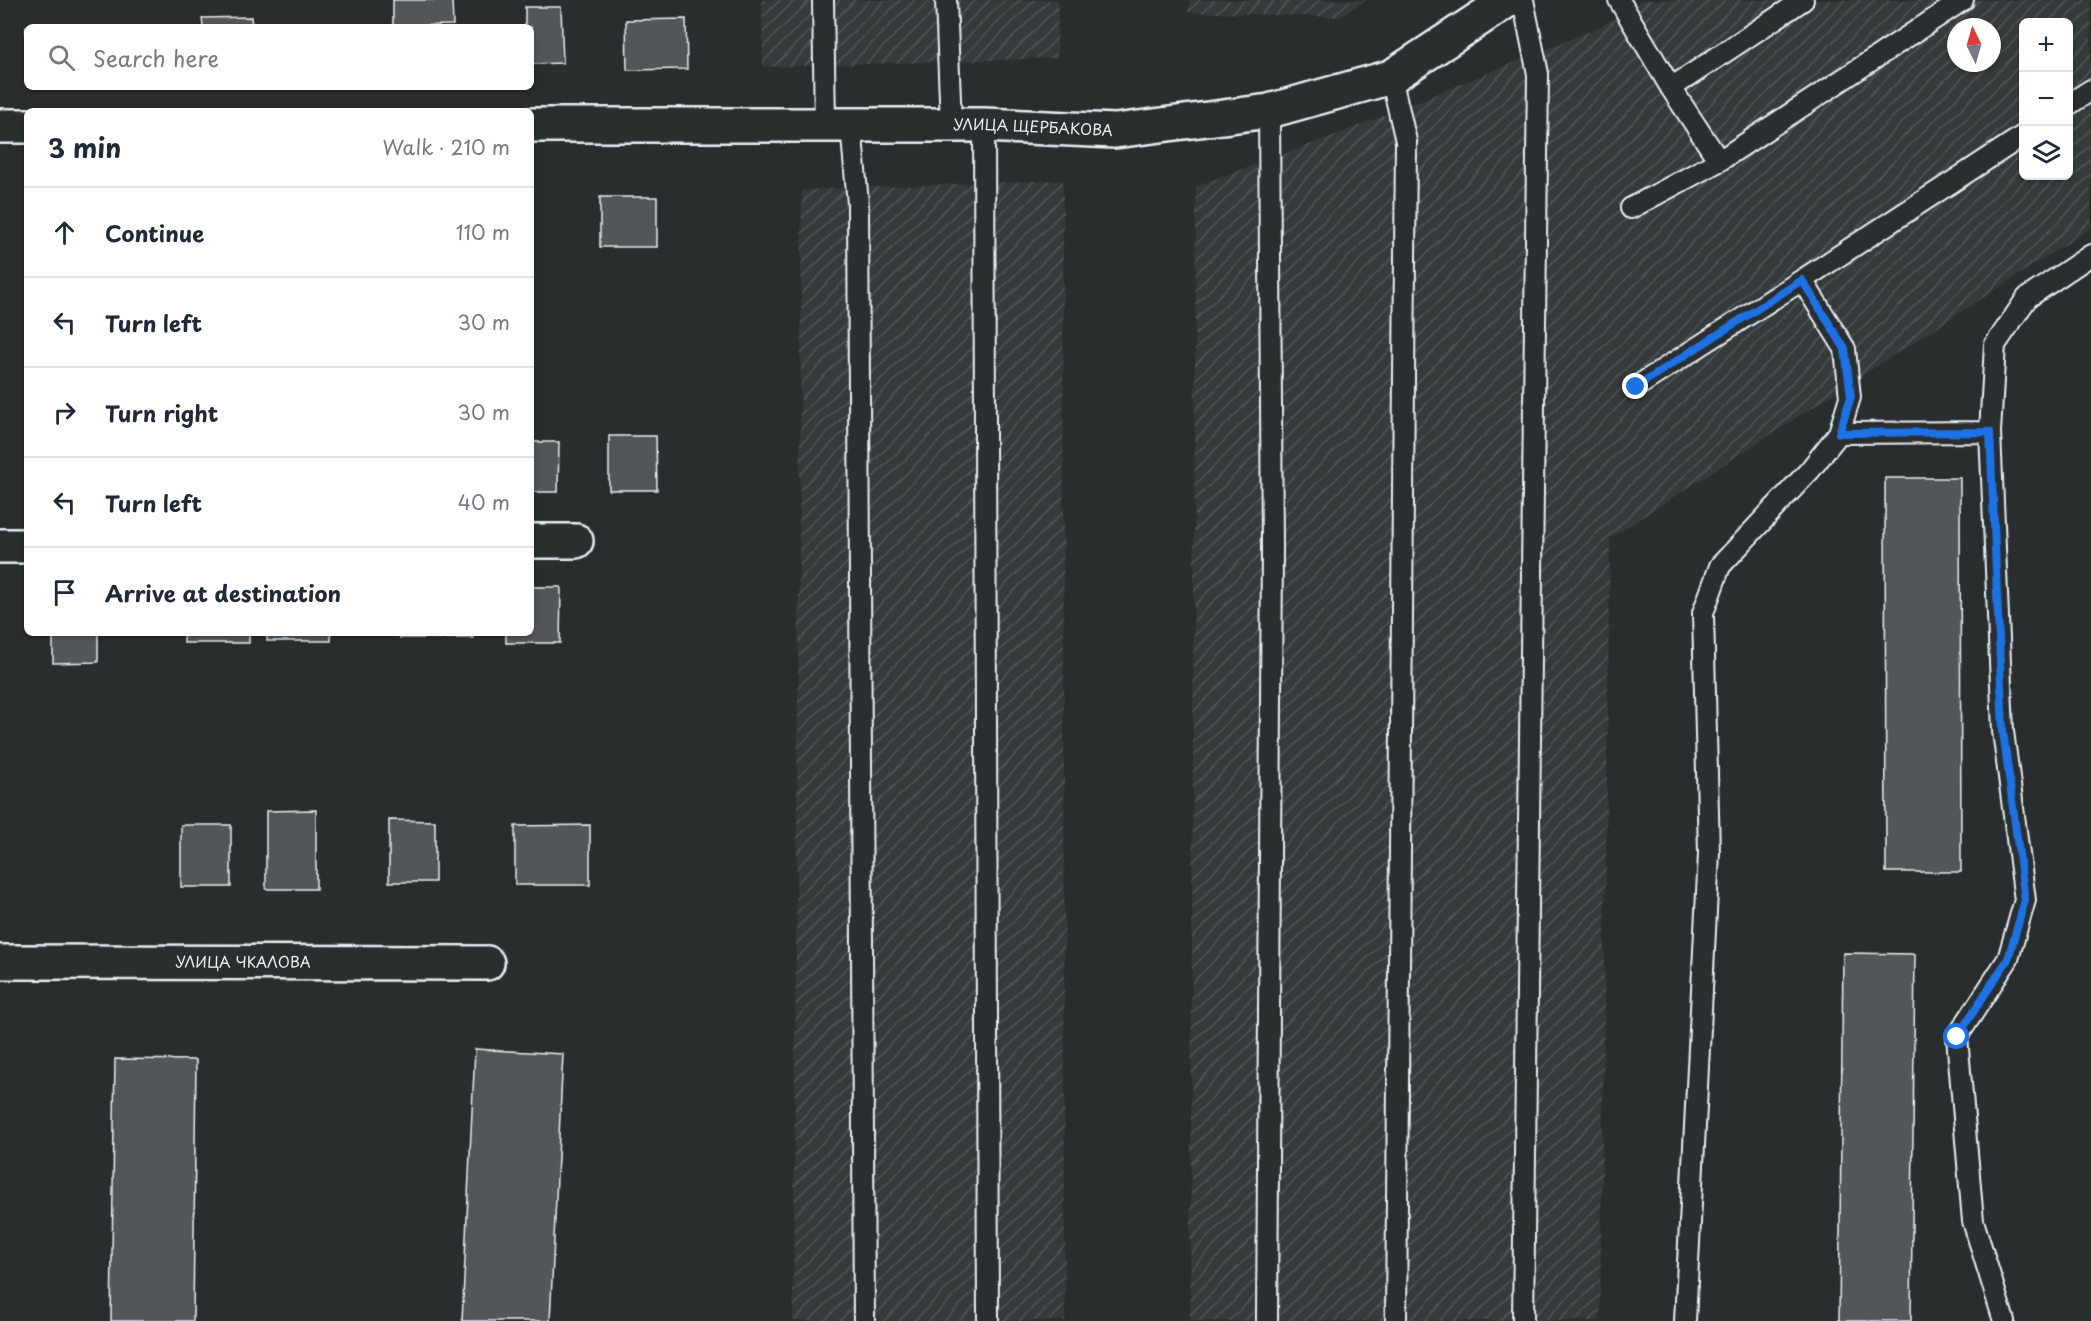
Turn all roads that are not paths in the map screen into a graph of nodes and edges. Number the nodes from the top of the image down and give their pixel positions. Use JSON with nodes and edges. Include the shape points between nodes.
{"nodes":[{"id":1,"x":823,"y":0,"type":"edge"},
{"id":2,"x":946,"y":0,"type":"edge"},
{"id":3,"x":1508,"y":0,"type":"edge"},
{"id":4,"x":1523,"y":0,"type":"edge"},
{"id":5,"x":1619,"y":0,"type":"edge"},
{"id":6,"x":1803,"y":0,"type":"edge"},
{"id":7,"x":1963,"y":0,"type":"edge"},
{"id":8,"x":1391,"y":77,"type":"junction"},
{"id":9,"x":1671,"y":87,"type":"junction"},
{"id":10,"x":2091,"y":90,"type":"edge"},
{"id":11,"x":2073,"y":102,"type":"edge"},
{"id":12,"x":1269,"y":111,"type":"junction"},
{"id":13,"x":951,"y":124,"type":"junction"},
{"id":14,"x":984,"y":124,"type":"junction"},
{"id":15,"x":534,"y":125,"type":"edge"},
{"id":16,"x":838,"y":125,"type":"junction"},
{"id":17,"x":0,"y":126,"type":"edge"},
{"id":18,"x":24,"y":126,"type":"edge"},
{"id":19,"x":2019,"y":138,"type":"edge"},
{"id":20,"x":1719,"y":161,"type":"junction"},
{"id":21,"x":1631,"y":208,"type":"dead end"},
{"id":22,"x":2091,"y":255,"type":"edge"},
{"id":23,"x":1802,"y":280,"type":"junction"},
{"id":24,"x":1636,"y":387,"type":"dead end"},
{"id":25,"x":1990,"y":432,"type":"junction"},
{"id":26,"x":1839,"y":433,"type":"junction"},
{"id":27,"x":576,"y":541,"type":"dead end"},
{"id":28,"x":534,"y":542,"type":"edge"},
{"id":29,"x":0,"y":546,"type":"edge"},
{"id":30,"x":24,"y":546,"type":"edge"},
{"id":31,"x":0,"y":962,"type":"edge"},
{"id":32,"x":487,"y":963,"type":"dead end"},
{"id":33,"x":864,"y":1321,"type":"edge"},
{"id":34,"x":988,"y":1321,"type":"edge"},
{"id":35,"x":1267,"y":1321,"type":"edge"},
{"id":36,"x":1396,"y":1321,"type":"edge"},
{"id":37,"x":1523,"y":1321,"type":"edge"},
{"id":38,"x":1685,"y":1321,"type":"edge"},
{"id":39,"x":2004,"y":1321,"type":"edge"}],
"edges":[{"from":1,"to":16,"type":"lane"},
{"from":2,"to":13,"type":"lane"},
{"from":3,"to":8,"type":"street","name":"УЛИЦА ЩЕРБАКОВА"},
{"from":4,"to":37,"type":"lane","via":[[1538,74]]},
{"from":5,"to":9,"type":"lane"},
{"from":6,"to":9,"type":"lane"},
{"from":7,"to":20,"type":"lane"},
{"from":8,"to":12,"type":"street","name":"УЛИЦА ЩЕРБАКОВА"},
{"from":8,"to":36,"type":"lane","via":[[1406,141]]},
{"from":9,"to":20,"type":"lane"},
{"from":10,"to":11,"type":"lane"},
{"from":12,"to":14,"type":"street","name":"УЛИЦА ЩЕРБАКОВА","via":[[1115,131]]},
{"from":12,"to":35,"type":"lane","via":[[1272,548]]},
{"from":13,"to":14,"type":"street","name":"УЛИЦА ЩЕРБАКОВА"},
{"from":13,"to":16,"type":"street","name":"УЛИЦА ЩЕРБАКОВА"},
{"from":14,"to":34,"type":"lane"},
{"from":15,"to":16,"type":"street","name":"УЛИЦА ЩЕРБАКОВА"},
{"from":16,"to":33,"type":"lane","via":[[858,204]]},
{"from":17,"to":18,"type":"street"},
{"from":19,"to":23,"type":"lane"},
{"from":20,"to":21,"type":"lane"},
{"from":22,"to":25,"type":"lane","via":[[2027,298],[1995,345]]},
{"from":23,"to":24,"type":"lane"},
{"from":23,"to":26,"type":"lane","via":[[1845,349],[1851,397]]},
{"from":25,"to":26,"type":"lane"},
{"from":25,"to":39,"type":"lane","via":[[2003,731],[2025,900],[2008,959],[1957,1037],[1973,1221]]},
{"from":26,"to":38,"type":"lane","via":[[1810,470],[1720,566],[1703,613],[1709,853]]},
{"from":27,"to":28,"type":"street"},
{"from":29,"to":30,"type":"street"},
{"from":31,"to":32,"type":"street","name":"УЛИЦА ЧКАЛОВА"}]}
